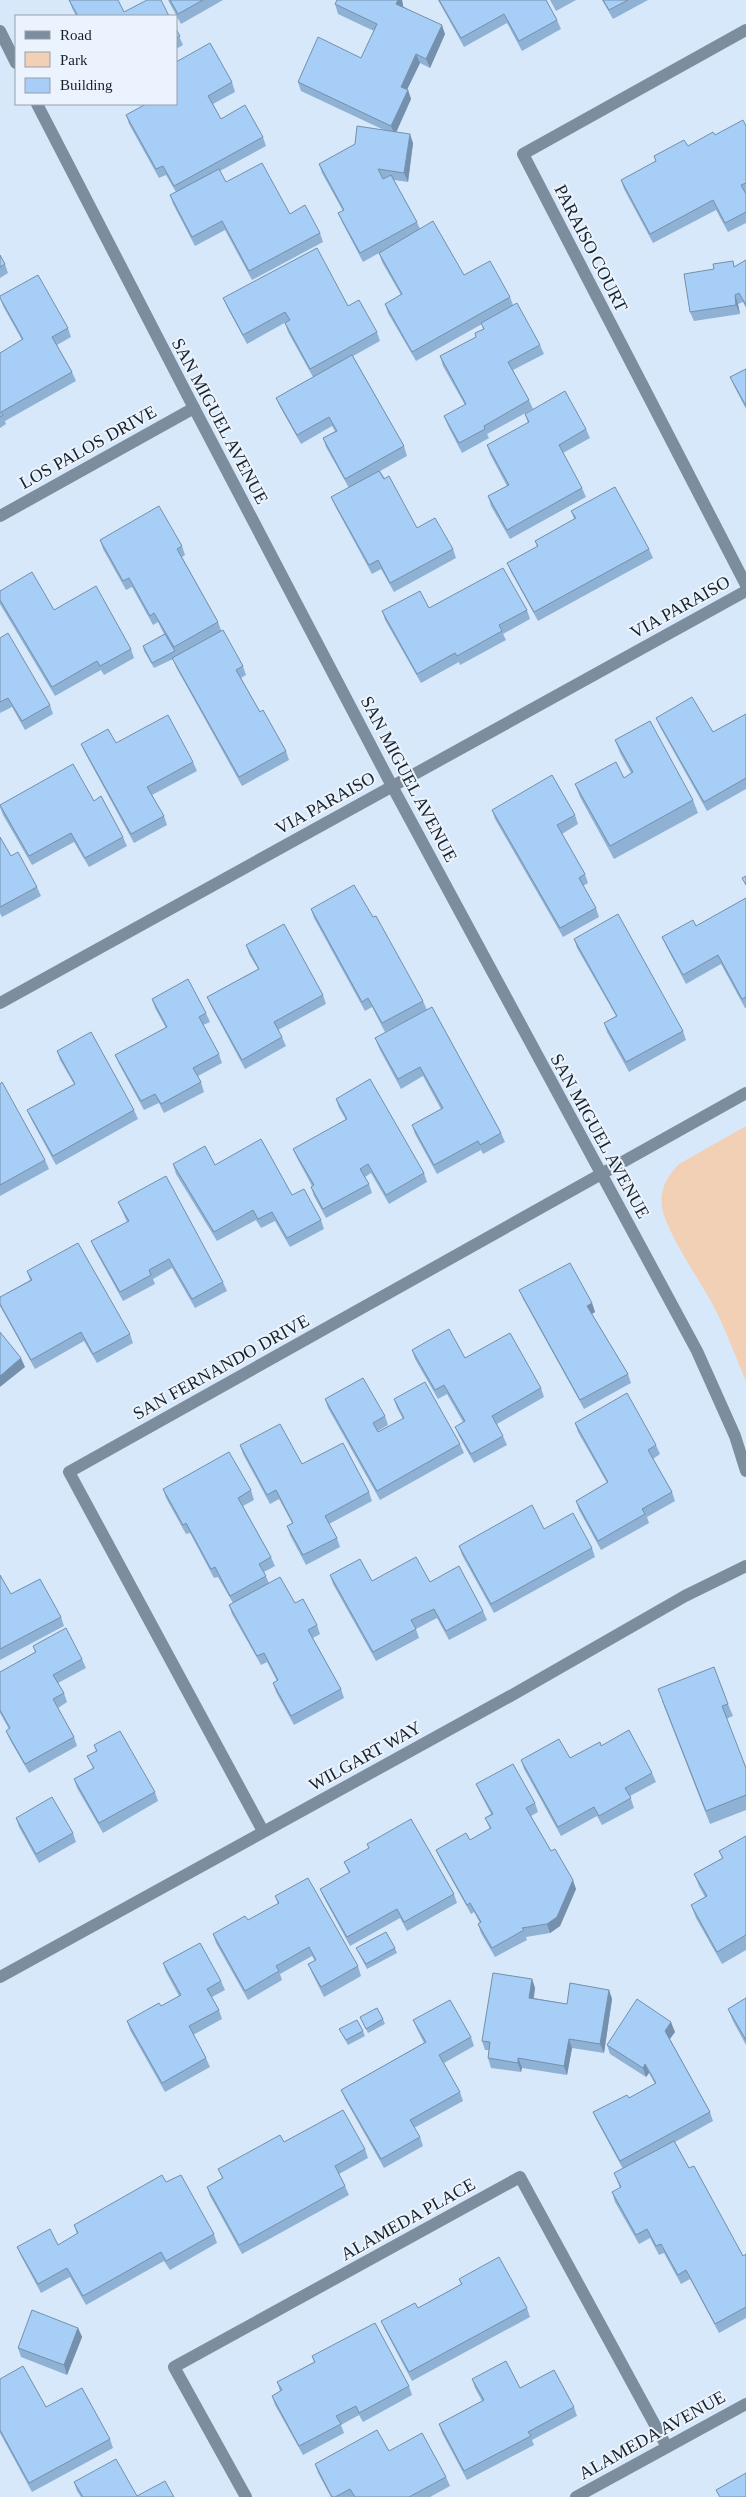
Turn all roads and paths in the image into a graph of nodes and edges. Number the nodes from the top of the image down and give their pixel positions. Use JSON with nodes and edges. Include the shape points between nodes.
{"nodes":[{"id":1,"x":746,"y":30,"type":"edge"},
{"id":2,"x":0,"y":31,"type":"edge"},
{"id":3,"x":15,"y":61,"type":"edge"},
{"id":4,"x":38,"y":105,"type":"edge"},
{"id":5,"x":194,"y":408,"type":"junction"},
{"id":6,"x":0,"y":516,"type":"edge"},
{"id":7,"x":746,"y":584,"type":"edge"},
{"id":8,"x":746,"y":591,"type":"edge"},
{"id":9,"x":392,"y":786,"type":"junction"},
{"id":10,"x":0,"y":1003,"type":"edge"},
{"id":11,"x":746,"y":1093,"type":"edge"},
{"id":12,"x":601,"y":1176,"type":"junction"},
{"id":13,"x":746,"y":1471,"type":"edge"},
{"id":14,"x":746,"y":1566,"type":"edge"},
{"id":15,"x":264,"y":1831,"type":"junction"},
{"id":16,"x":0,"y":1977,"type":"edge"},
{"id":17,"x":746,"y":2404,"type":"edge"},
{"id":18,"x":667,"y":2447,"type":"junction"},
{"id":19,"x":246,"y":2497,"type":"edge"},
{"id":20,"x":576,"y":2497,"type":"edge"}],
"edges":[{"from":1,"to":7,"type":"street","name":"PARAISO COURT","via":[[523,154]]},
{"from":2,"to":3,"type":"street"},
{"from":4,"to":5,"type":"street","name":"SAN MIGUEL AVENUE"},
{"from":5,"to":6,"type":"street","name":"LOS PALOS DRIVE"},
{"from":5,"to":9,"type":"street","name":"SAN MIGUEL AVENUE"},
{"from":8,"to":9,"type":"street","name":"VIA PARAISO"},
{"from":9,"to":10,"type":"street","name":"VIA PARAISO"},
{"from":9,"to":12,"type":"street","name":"SAN MIGUEL AVENUE"},
{"from":11,"to":12,"type":"street","name":"SAN FERNANDO DRIVE"},
{"from":12,"to":13,"type":"street","name":"SAN MIGUEL AVENUE","via":[[697,1351],[735,1436]]},
{"from":12,"to":15,"type":"street","name":"SAN FERNANDO DRIVE","via":[[69,1472]]},
{"from":14,"to":15,"type":"street","name":"WILGART WAY","via":[[677,1601]]},
{"from":15,"to":16,"type":"street","name":"WILGART WAY"},
{"from":17,"to":18,"type":"street","name":"ALAMEDA AVENUE"},
{"from":18,"to":19,"type":"street","name":"ALAMEDA PLACE","via":[[520,2177],[174,2367]]},
{"from":18,"to":20,"type":"street","name":"ALAMEDA AVENUE"}]}
